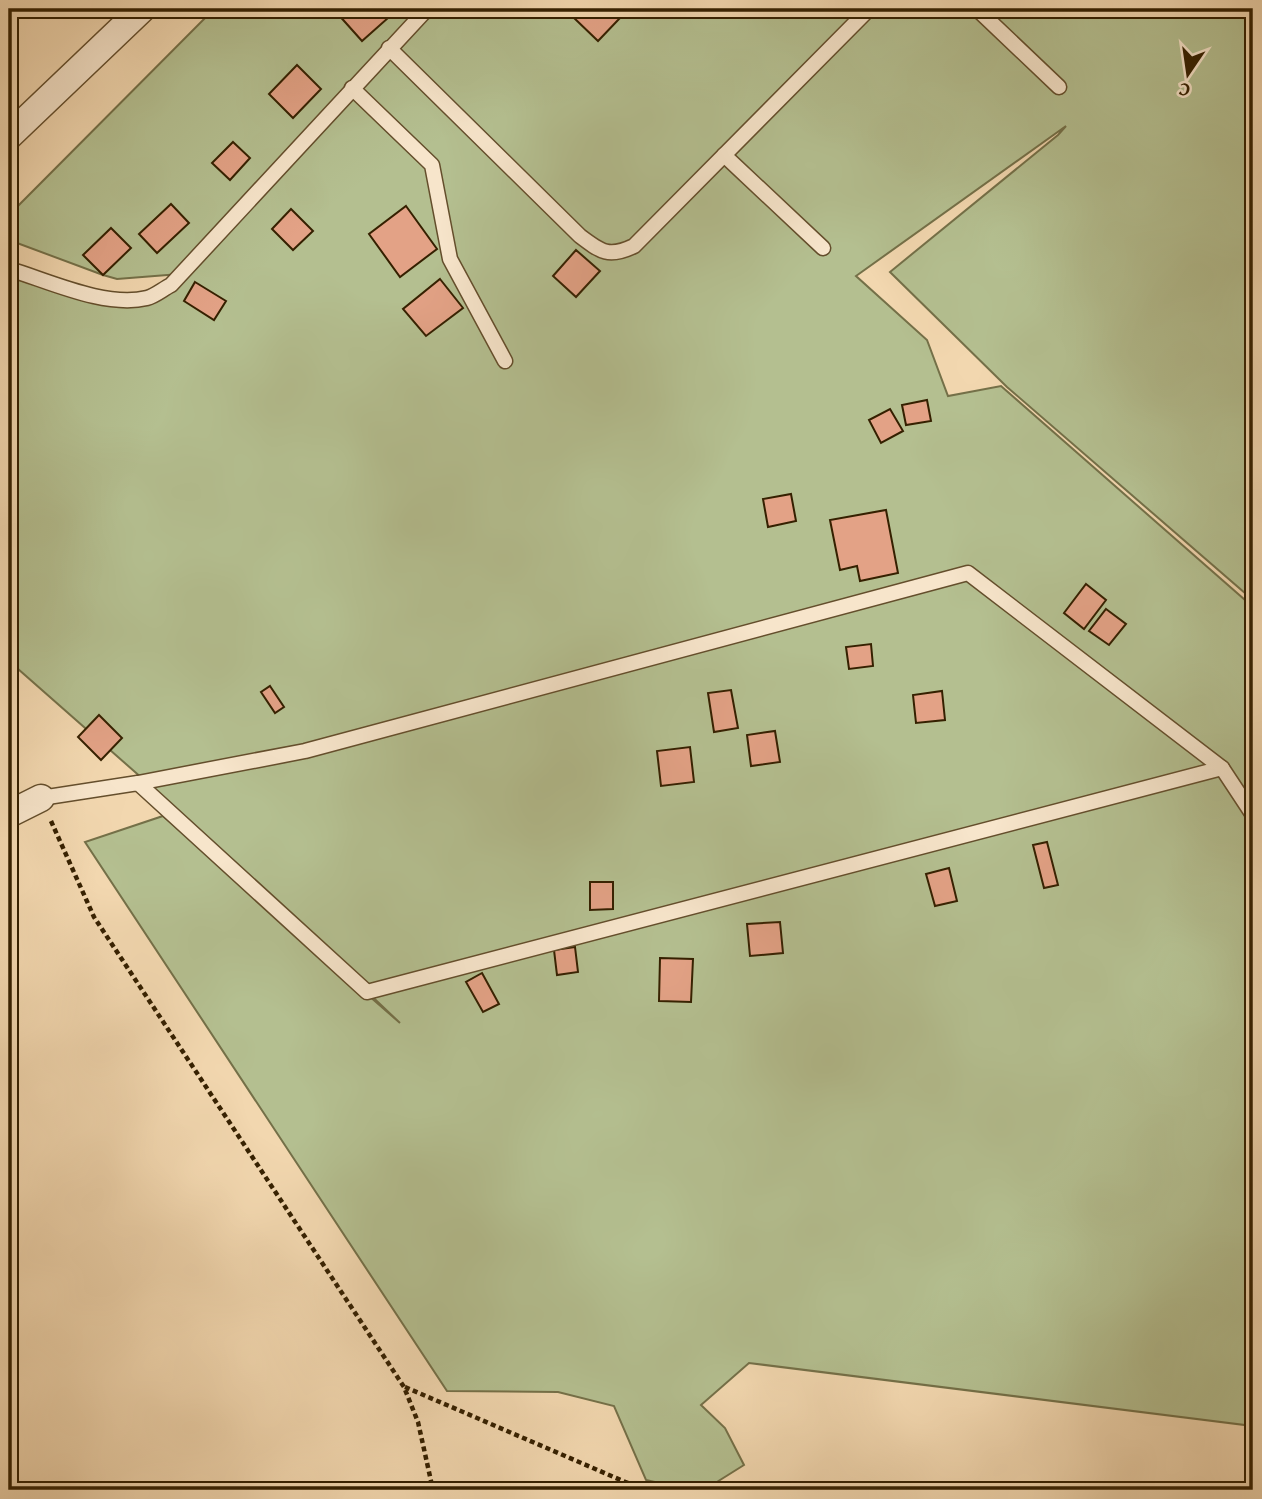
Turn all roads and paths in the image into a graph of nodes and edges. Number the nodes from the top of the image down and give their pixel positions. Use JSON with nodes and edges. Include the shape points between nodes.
{"nodes":[{"id":1,"x":142,"y":9,"type":"edge"},
{"id":2,"x":427,"y":9,"type":"edge"},
{"id":3,"x":869,"y":9,"type":"edge"},
{"id":4,"x":977,"y":9,"type":"edge"},
{"id":5,"x":389,"y":48,"type":"junction"},
{"id":6,"x":1059,"y":87,"type":"dead end"},
{"id":7,"x":352,"y":88,"type":"junction"},
{"id":8,"x":9,"y":136,"type":"edge"},
{"id":9,"x":724,"y":155,"type":"junction"},
{"id":10,"x":823,"y":248,"type":"dead end"},
{"id":11,"x":9,"y":268,"type":"edge"},
{"id":12,"x":505,"y":361,"type":"dead end"},
{"id":13,"x":1222,"y":768,"type":"junction"},
{"id":14,"x":138,"y":783,"type":"junction"},
{"id":15,"x":41,"y":798,"type":"junction"},
{"id":16,"x":9,"y":814,"type":"edge"},
{"id":17,"x":1253,"y":816,"type":"edge"},
{"id":18,"x":404,"y":1387,"type":"junction"},
{"id":19,"x":433,"y":1490,"type":"edge"},
{"id":20,"x":643,"y":1490,"type":"edge"}],
"edges":[{"from":1,"to":8,"type":"street"},
{"from":2,"to":5,"type":"lane"},
{"from":3,"to":9,"type":"lane"},
{"from":4,"to":6,"type":"lane"},
{"from":5,"to":7,"type":"lane"},
{"from":5,"to":9,"type":"lane","via":[[580,236],[601,251],[619,253],[634,246]]},
{"from":7,"to":11,"type":"lane","via":[[171,285],[150,298],[102,298]]},
{"from":7,"to":12,"type":"lane","via":[[432,165],[450,259]]},
{"from":9,"to":10,"type":"lane"},
{"from":13,"to":14,"type":"lane","via":[[968,573],[305,751]]},
{"from":13,"to":14,"type":"lane","via":[[367,992]]},
{"from":13,"to":17,"type":"lane"},
{"from":14,"to":15,"type":"lane"},
{"from":15,"to":16,"type":"street"},
{"from":15,"to":18,"type":"path","via":[[94,917]]},
{"from":18,"to":19,"type":"path","via":[[418,1422]]},
{"from":18,"to":20,"type":"path"}]}
